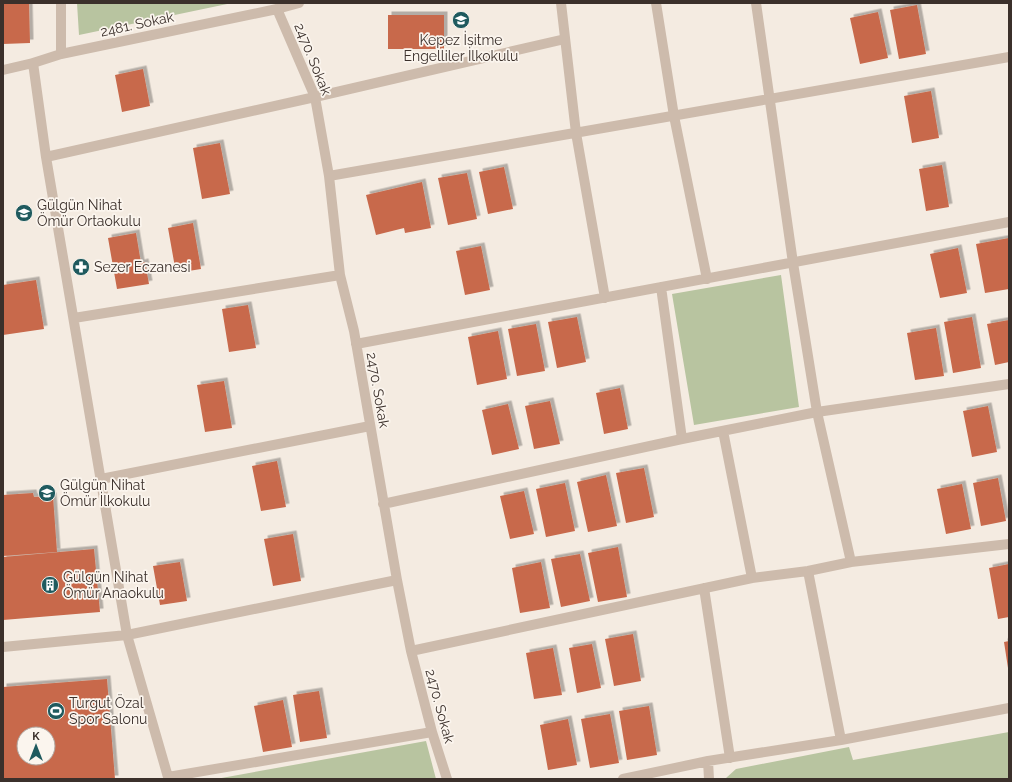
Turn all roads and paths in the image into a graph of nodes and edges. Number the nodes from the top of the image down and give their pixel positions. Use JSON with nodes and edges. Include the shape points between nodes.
{"nodes":[{"id":1,"x":61,"y":3,"type":"edge"},
{"id":2,"x":299,"y":3,"type":"edge"},
{"id":3,"x":561,"y":3,"type":"edge"},
{"id":4,"x":656,"y":3,"type":"edge"},
{"id":5,"x":756,"y":3,"type":"edge"},
{"id":6,"x":277,"y":9,"type":"junction"},
{"id":7,"x":565,"y":39,"type":"junction"},
{"id":8,"x":61,"y":54,"type":"junction"},
{"id":9,"x":1009,"y":57,"type":"edge"},
{"id":10,"x":33,"y":63,"type":"junction"},
{"id":11,"x":3,"y":70,"type":"edge"},
{"id":12,"x":315,"y":97,"type":"junction"},
{"id":13,"x":769,"y":99,"type":"junction"},
{"id":14,"x":674,"y":116,"type":"junction"},
{"id":15,"x":576,"y":133,"type":"junction"},
{"id":16,"x":46,"y":157,"type":"junction"},
{"id":17,"x":328,"y":176,"type":"junction"},
{"id":18,"x":1009,"y":222,"type":"edge"},
{"id":19,"x":793,"y":262,"type":"junction"},
{"id":20,"x":340,"y":275,"type":"junction"},
{"id":21,"x":707,"y":279,"type":"junction"},
{"id":22,"x":661,"y":287,"type":"junction"},
{"id":23,"x":605,"y":298,"type":"junction"},
{"id":24,"x":74,"y":318,"type":"junction"},
{"id":25,"x":356,"y":344,"type":"junction"},
{"id":26,"x":1009,"y":384,"type":"edge"},
{"id":27,"x":817,"y":412,"type":"junction"},
{"id":28,"x":370,"y":426,"type":"junction"},
{"id":29,"x":723,"y":431,"type":"junction"},
{"id":30,"x":682,"y":439,"type":"junction"},
{"id":31,"x":101,"y":479,"type":"junction"},
{"id":32,"x":384,"y":504,"type":"junction"},
{"id":33,"x":1009,"y":544,"type":"edge"},
{"id":34,"x":851,"y":562,"type":"junction"},
{"id":35,"x":808,"y":571,"type":"junction"},
{"id":36,"x":752,"y":578,"type":"junction"},
{"id":37,"x":396,"y":580,"type":"junction"},
{"id":38,"x":704,"y":588,"type":"junction"},
{"id":39,"x":127,"y":635,"type":"junction"},
{"id":40,"x":3,"y":648,"type":"edge"},
{"id":41,"x":411,"y":651,"type":"junction"},
{"id":42,"x":1009,"y":708,"type":"edge"},
{"id":43,"x":432,"y":732,"type":"junction"},
{"id":44,"x":841,"y":740,"type":"junction"},
{"id":45,"x":730,"y":758,"type":"junction"},
{"id":46,"x":708,"y":761,"type":"junction"},
{"id":47,"x":447,"y":779,"type":"edge"},
{"id":48,"x":623,"y":779,"type":"edge"},
{"id":49,"x":709,"y":779,"type":"edge"}],
"edges":[{"from":1,"to":8,"type":"street"},
{"from":2,"to":6,"type":"street","name":"2481. Sokak"},
{"from":3,"to":7,"type":"street"},
{"from":4,"to":14,"type":"street"},
{"from":5,"to":13,"type":"street"},
{"from":6,"to":8,"type":"street","name":"2481. Sokak"},
{"from":6,"to":12,"type":"street","name":"2470. Sokak"},
{"from":7,"to":12,"type":"street"},
{"from":7,"to":15,"type":"street"},
{"from":8,"to":10,"type":"street","name":"2481. Sokak"},
{"from":9,"to":13,"type":"street"},
{"from":10,"to":11,"type":"street","name":"2481. Sokak"},
{"from":10,"to":16,"type":"street"},
{"from":12,"to":16,"type":"street"},
{"from":12,"to":17,"type":"street","name":"2470. Sokak"},
{"from":13,"to":14,"type":"street"},
{"from":13,"to":19,"type":"street"},
{"from":14,"to":15,"type":"street"},
{"from":14,"to":21,"type":"street"},
{"from":15,"to":17,"type":"street"},
{"from":15,"to":23,"type":"street"},
{"from":16,"to":24,"type":"street"},
{"from":17,"to":20,"type":"street","name":"2470. Sokak"},
{"from":18,"to":19,"type":"street"},
{"from":19,"to":21,"type":"street"},
{"from":19,"to":27,"type":"street"},
{"from":20,"to":24,"type":"street"},
{"from":20,"to":25,"type":"street","name":"2470. Sokak"},
{"from":21,"to":22,"type":"street"},
{"from":22,"to":23,"type":"street"},
{"from":22,"to":30,"type":"street"},
{"from":23,"to":25,"type":"street"},
{"from":24,"to":31,"type":"street"},
{"from":25,"to":28,"type":"street","name":"2470. Sokak"},
{"from":26,"to":27,"type":"street"},
{"from":27,"to":29,"type":"street"},
{"from":27,"to":34,"type":"street"},
{"from":28,"to":31,"type":"street"},
{"from":28,"to":32,"type":"street","name":"2470. Sokak"},
{"from":29,"to":30,"type":"street"},
{"from":29,"to":36,"type":"street"},
{"from":30,"to":32,"type":"street"},
{"from":31,"to":39,"type":"street"},
{"from":32,"to":37,"type":"street","name":"2470. Sokak"},
{"from":33,"to":34,"type":"street"},
{"from":34,"to":35,"type":"street"},
{"from":35,"to":36,"type":"street"},
{"from":35,"to":44,"type":"street"},
{"from":36,"to":38,"type":"street"},
{"from":37,"to":39,"type":"street"},
{"from":37,"to":41,"type":"street","name":"2470. Sokak"},
{"from":38,"to":41,"type":"street"},
{"from":38,"to":45,"type":"street"},
{"from":39,"to":40,"type":"street"},
{"from":39,"to":43,"type":"street","via":[[168,777]]},
{"from":41,"to":43,"type":"street","name":"2470. Sokak"},
{"from":42,"to":44,"type":"street"},
{"from":43,"to":47,"type":"street","name":"2470. Sokak"},
{"from":44,"to":45,"type":"street"},
{"from":45,"to":46,"type":"street"},
{"from":46,"to":48,"type":"street"},
{"from":46,"to":49,"type":"street"}]}
